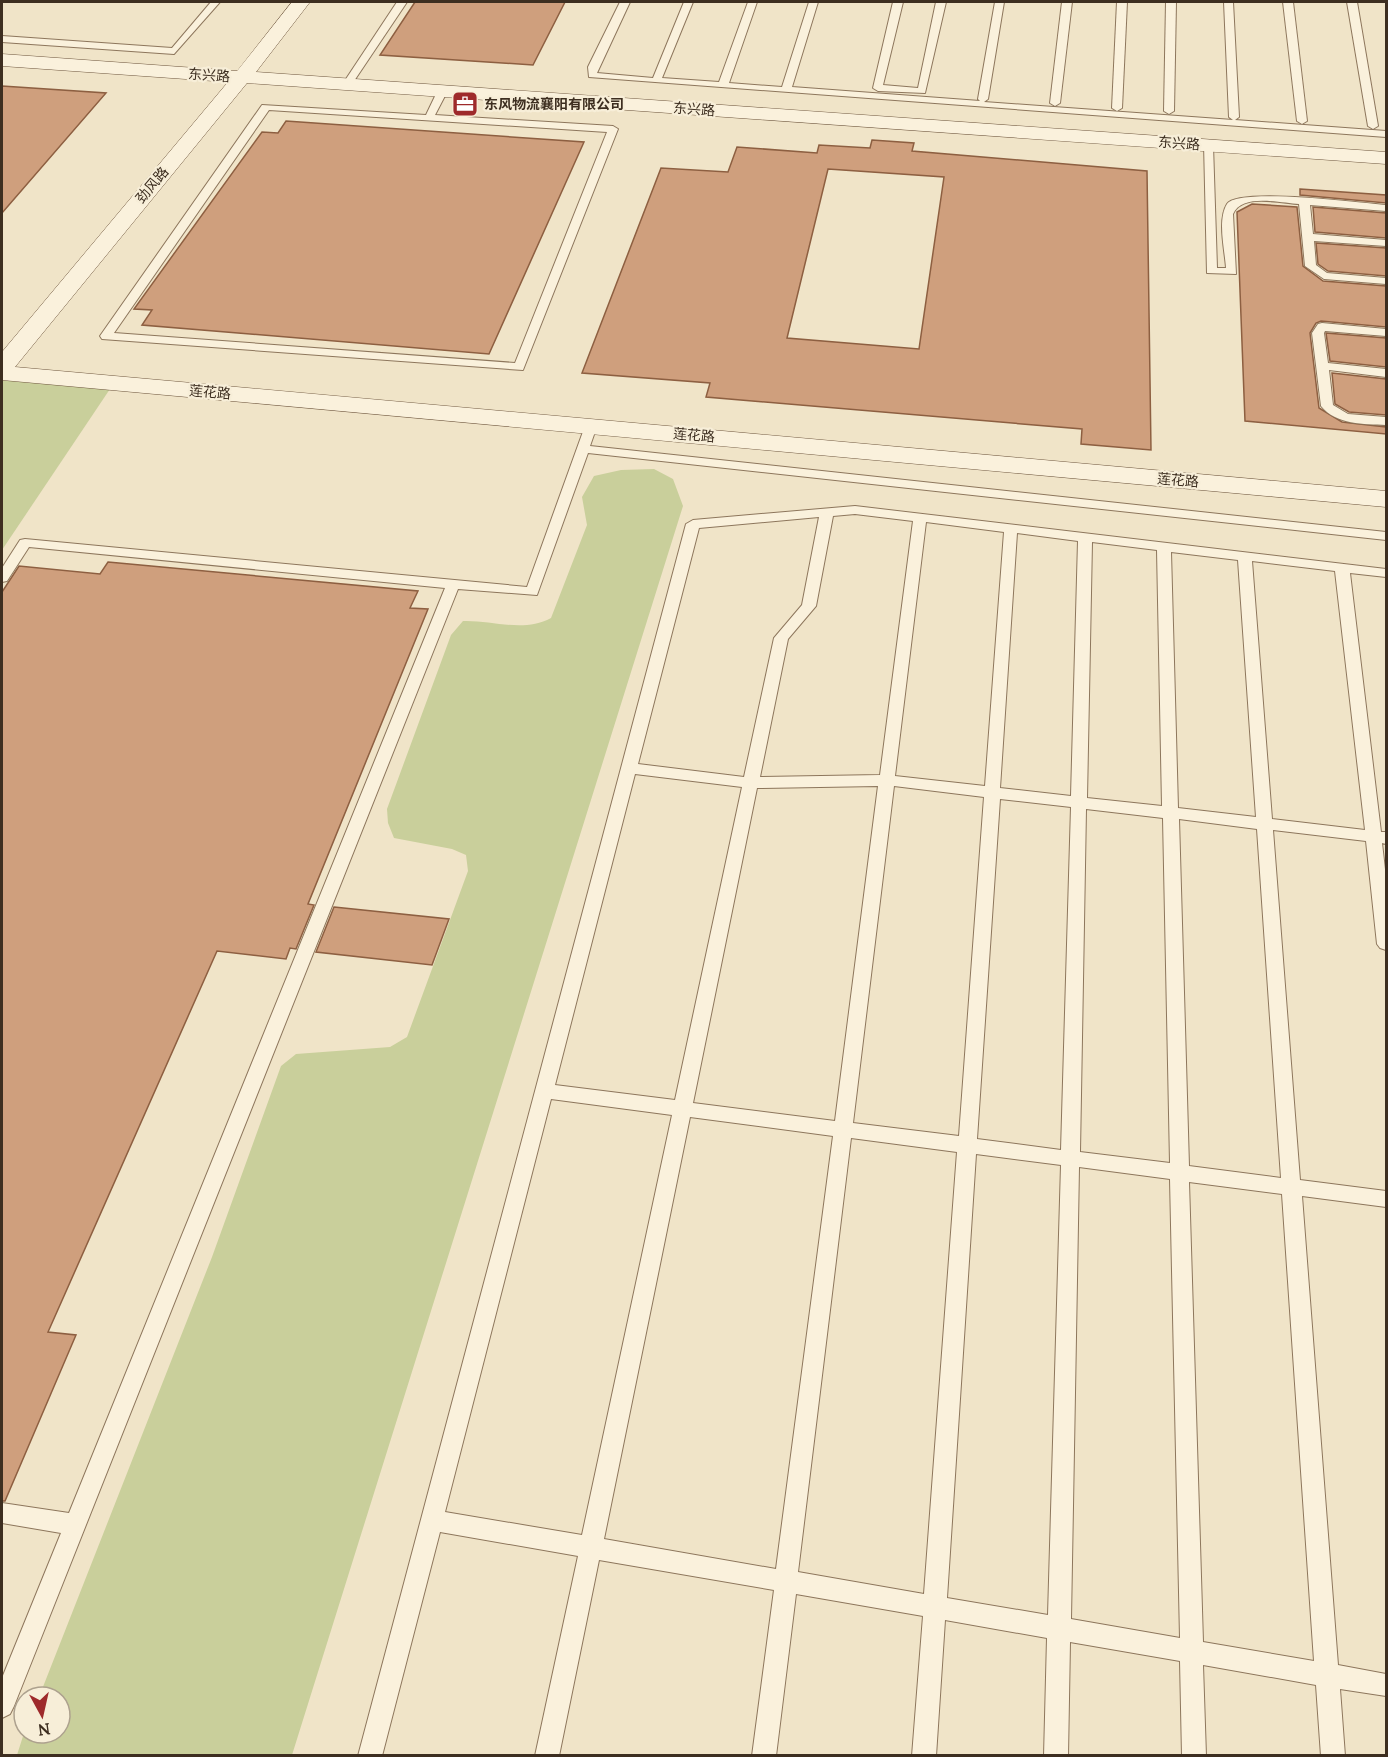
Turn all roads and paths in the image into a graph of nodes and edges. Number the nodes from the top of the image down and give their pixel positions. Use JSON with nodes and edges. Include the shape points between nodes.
{"nodes":[{"id":1,"x":215,"y":2,"type":"edge"},
{"id":2,"x":286,"y":2,"type":"edge"},
{"id":3,"x":301,"y":2,"type":"edge"},
{"id":4,"x":402,"y":2,"type":"edge"},
{"id":5,"x":625,"y":2,"type":"edge"},
{"id":6,"x":689,"y":2,"type":"edge"},
{"id":7,"x":753,"y":2,"type":"edge"},
{"id":8,"x":814,"y":2,"type":"edge"},
{"id":9,"x":898,"y":2,"type":"edge"},
{"id":10,"x":941,"y":2,"type":"edge"},
{"id":11,"x":1000,"y":2,"type":"edge"},
{"id":12,"x":1067,"y":2,"type":"edge"},
{"id":13,"x":1122,"y":2,"type":"edge"},
{"id":14,"x":1171,"y":2,"type":"edge"},
{"id":15,"x":1229,"y":2,"type":"edge"},
{"id":16,"x":1288,"y":2,"type":"edge"},
{"id":17,"x":1352,"y":2,"type":"edge"},
{"id":18,"x":2,"y":39,"type":"edge"},
{"id":19,"x":2,"y":60,"type":"edge"},
{"id":20,"x":235,"y":76,"type":"junction"},
{"id":21,"x":656,"y":81,"type":"junction"},
{"id":22,"x":346,"y":85,"type":"junction"},
{"id":23,"x":723,"y":86,"type":"junction"},
{"id":24,"x":786,"y":90,"type":"junction"},
{"id":25,"x":442,"y":92,"type":"junction"},
{"id":26,"x":983,"y":99,"type":"dead end"},
{"id":27,"x":1055,"y":103,"type":"dead end"},
{"id":28,"x":1117,"y":108,"type":"dead end"},
{"id":29,"x":1169,"y":111,"type":"dead end"},
{"id":30,"x":1234,"y":117,"type":"dead end"},
{"id":31,"x":429,"y":118,"type":"junction"},
{"id":32,"x":1302,"y":121,"type":"dead end"},
{"id":33,"x":1373,"y":126,"type":"dead end"},
{"id":34,"x":1386,"y":134,"type":"edge"},
{"id":35,"x":1208,"y":145,"type":"junction"},
{"id":36,"x":1386,"y":158,"type":"edge"},
{"id":37,"x":1304,"y":202,"type":"junction"},
{"id":38,"x":1386,"y":208,"type":"edge"},
{"id":39,"x":1308,"y":237,"type":"junction"},
{"id":40,"x":1386,"y":243,"type":"edge"},
{"id":41,"x":1386,"y":281,"type":"edge"},
{"id":42,"x":1386,"y":332,"type":"edge"},
{"id":43,"x":2,"y":344,"type":"edge"},
{"id":44,"x":1322,"y":366,"type":"junction"},
{"id":45,"x":2,"y":367,"type":"edge"},
{"id":46,"x":2,"y":373,"type":"edge"},
{"id":47,"x":1386,"y":373,"type":"edge"},
{"id":48,"x":1386,"y":421,"type":"edge"},
{"id":49,"x":587,"y":437,"type":"junction"},
{"id":50,"x":1386,"y":499,"type":"edge"},
{"id":51,"x":827,"y":512,"type":"junction"},
{"id":52,"x":920,"y":517,"type":"junction"},
{"id":53,"x":1011,"y":528,"type":"junction"},
{"id":54,"x":1386,"y":536,"type":"edge"},
{"id":55,"x":1084,"y":537,"type":"junction"},
{"id":56,"x":1164,"y":547,"type":"junction"},
{"id":57,"x":1245,"y":556,"type":"junction"},
{"id":58,"x":1342,"y":568,"type":"junction"},
{"id":59,"x":1386,"y":573,"type":"edge"},
{"id":60,"x":2,"y":578,"type":"edge"},
{"id":61,"x":453,"y":585,"type":"junction"},
{"id":62,"x":629,"y":768,"type":"junction"},
{"id":63,"x":887,"y":780,"type":"junction"},
{"id":64,"x":751,"y":783,"type":"junction"},
{"id":65,"x":992,"y":792,"type":"junction"},
{"id":66,"x":1078,"y":802,"type":"junction"},
{"id":67,"x":1171,"y":813,"type":"junction"},
{"id":68,"x":1265,"y":824,"type":"junction"},
{"id":69,"x":1380,"y":837,"type":"edge"},
{"id":70,"x":1386,"y":944,"type":"edge"},
{"id":71,"x":544,"y":1091,"type":"junction"},
{"id":72,"x":682,"y":1109,"type":"junction"},
{"id":73,"x":843,"y":1129,"type":"junction"},
{"id":74,"x":967,"y":1145,"type":"junction"},
{"id":75,"x":1070,"y":1159,"type":"junction"},
{"id":76,"x":1179,"y":1172,"type":"junction"},
{"id":77,"x":1291,"y":1187,"type":"junction"},
{"id":78,"x":1386,"y":1199,"type":"edge"},
{"id":79,"x":2,"y":1513,"type":"edge"},
{"id":80,"x":432,"y":1520,"type":"junction"},
{"id":81,"x":75,"y":1525,"type":"junction"},
{"id":82,"x":591,"y":1548,"type":"junction"},
{"id":83,"x":786,"y":1581,"type":"junction"},
{"id":84,"x":934,"y":1607,"type":"junction"},
{"id":85,"x":1059,"y":1629,"type":"junction"},
{"id":86,"x":1191,"y":1651,"type":"junction"},
{"id":87,"x":1327,"y":1675,"type":"junction"},
{"id":88,"x":1386,"y":1685,"type":"edge"},
{"id":89,"x":2,"y":1706,"type":"edge"},
{"id":90,"x":370,"y":1755,"type":"edge"},
{"id":91,"x":547,"y":1755,"type":"edge"},
{"id":92,"x":764,"y":1755,"type":"edge"},
{"id":93,"x":924,"y":1755,"type":"edge"},
{"id":94,"x":1056,"y":1755,"type":"edge"},
{"id":95,"x":1194,"y":1755,"type":"edge"},
{"id":96,"x":1333,"y":1755,"type":"edge"}],
"edges":[{"from":1,"to":18,"type":"lane","via":[[174,51]]},
{"from":2,"to":20,"type":"street","name":"劲风路"},
{"from":3,"to":20,"type":"street","name":"劲风路"},
{"from":4,"to":22,"type":"lane"},
{"from":5,"to":21,"type":"lane","via":[[592,75]]},
{"from":6,"to":21,"type":"lane"},
{"from":7,"to":23,"type":"lane"},
{"from":8,"to":24,"type":"lane"},
{"from":9,"to":10,"type":"lane","via":[[878,88],[922,91]]},
{"from":11,"to":26,"type":"lane"},
{"from":12,"to":27,"type":"lane"},
{"from":13,"to":28,"type":"lane"},
{"from":14,"to":29,"type":"lane"},
{"from":15,"to":30,"type":"lane"},
{"from":16,"to":32,"type":"lane"},
{"from":17,"to":33,"type":"lane"},
{"from":19,"to":20,"type":"street","name":"东兴路"},
{"from":20,"to":22,"type":"street","name":"东兴路"},
{"from":20,"to":43,"type":"street","name":"劲风路"},
{"from":20,"to":45,"type":"street","name":"劲风路"},
{"from":21,"to":23,"type":"lane"},
{"from":22,"to":25,"type":"street","name":"东兴路"},
{"from":23,"to":24,"type":"lane"},
{"from":24,"to":34,"type":"lane"},
{"from":25,"to":31,"type":"lane"},
{"from":25,"to":35,"type":"street","name":"东兴路"},
{"from":31,"to":31,"type":"lane","via":[[266,107],[106,336],[519,367],[613,129]]},
{"from":35,"to":36,"type":"street","name":"东兴路"},
{"from":35,"to":37,"type":"lane","via":[[1211,270],[1232,272],[1228,214],[1232,204],[1258,198]]},
{"from":37,"to":38,"type":"lane"},
{"from":37,"to":39,"type":"lane"},
{"from":39,"to":40,"type":"lane"},
{"from":39,"to":41,"type":"lane","via":[[1311,266],[1316,272]]},
{"from":42,"to":44,"type":"lane","via":[[1322,327],[1318,333]]},
{"from":44,"to":47,"type":"lane"},
{"from":44,"to":48,"type":"lane","via":[[1331,412]]},
{"from":46,"to":49,"type":"street","name":"莲花路"},
{"from":49,"to":50,"type":"street","name":"莲花路"},
{"from":49,"to":54,"type":"lane"},
{"from":49,"to":61,"type":"lane","via":[[532,592]]},
{"from":51,"to":52,"type":"lane","via":[[855,510]]},
{"from":51,"to":62,"type":"lane","via":[[693,524]]},
{"from":51,"to":64,"type":"lane","via":[[809,606],[781,638]]},
{"from":52,"to":53,"type":"lane"},
{"from":52,"to":63,"type":"lane"},
{"from":53,"to":55,"type":"lane"},
{"from":53,"to":65,"type":"lane"},
{"from":55,"to":56,"type":"lane"},
{"from":55,"to":66,"type":"lane"},
{"from":56,"to":57,"type":"lane"},
{"from":56,"to":67,"type":"lane"},
{"from":57,"to":58,"type":"lane"},
{"from":57,"to":68,"type":"lane"},
{"from":58,"to":59,"type":"lane"},
{"from":58,"to":69,"type":"lane"},
{"from":60,"to":61,"type":"lane","via":[[25,543]]},
{"from":61,"to":81,"type":"lane"},
{"from":62,"to":64,"type":"lane"},
{"from":62,"to":71,"type":"lane"},
{"from":63,"to":64,"type":"lane"},
{"from":63,"to":65,"type":"lane"},
{"from":63,"to":73,"type":"lane"},
{"from":64,"to":72,"type":"lane"},
{"from":65,"to":66,"type":"lane"},
{"from":65,"to":74,"type":"lane"},
{"from":66,"to":67,"type":"lane"},
{"from":66,"to":75,"type":"lane"},
{"from":67,"to":68,"type":"lane"},
{"from":67,"to":76,"type":"lane"},
{"from":68,"to":69,"type":"lane"},
{"from":68,"to":77,"type":"lane"},
{"from":69,"to":70,"type":"lane"},
{"from":71,"to":72,"type":"lane"},
{"from":71,"to":80,"type":"lane"},
{"from":72,"to":73,"type":"lane"},
{"from":72,"to":82,"type":"lane"},
{"from":73,"to":74,"type":"lane"},
{"from":73,"to":83,"type":"lane"},
{"from":74,"to":75,"type":"lane"},
{"from":74,"to":84,"type":"lane"},
{"from":75,"to":76,"type":"lane"},
{"from":75,"to":85,"type":"lane"},
{"from":76,"to":77,"type":"lane"},
{"from":76,"to":86,"type":"lane"},
{"from":77,"to":78,"type":"lane"},
{"from":77,"to":87,"type":"lane"},
{"from":79,"to":81,"type":"lane"},
{"from":80,"to":82,"type":"lane"},
{"from":80,"to":90,"type":"lane"},
{"from":81,"to":89,"type":"lane"},
{"from":82,"to":83,"type":"lane"},
{"from":82,"to":91,"type":"lane"},
{"from":83,"to":84,"type":"lane"},
{"from":83,"to":92,"type":"lane"},
{"from":84,"to":85,"type":"lane"},
{"from":84,"to":93,"type":"lane"},
{"from":85,"to":86,"type":"lane"},
{"from":85,"to":94,"type":"lane"},
{"from":86,"to":87,"type":"lane"},
{"from":86,"to":95,"type":"lane"},
{"from":87,"to":88,"type":"lane"},
{"from":87,"to":96,"type":"lane"}]}
